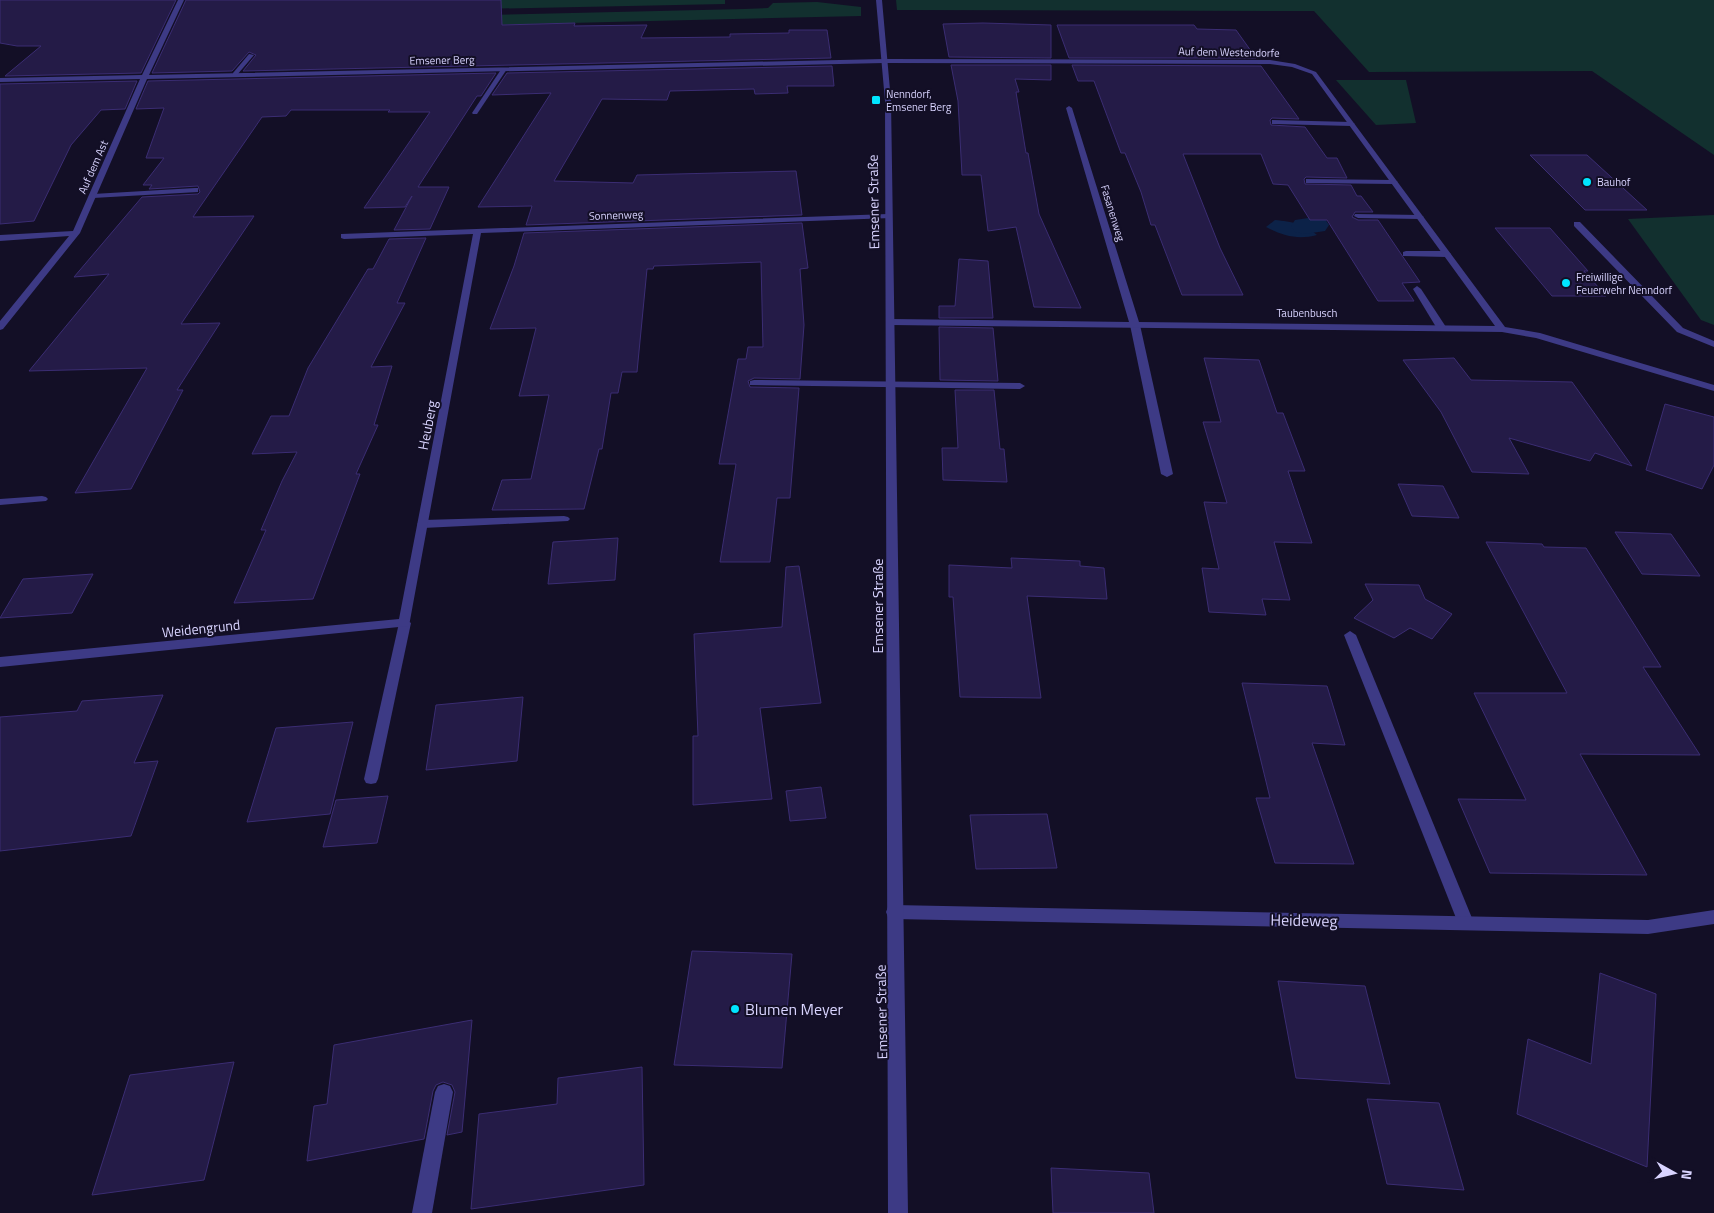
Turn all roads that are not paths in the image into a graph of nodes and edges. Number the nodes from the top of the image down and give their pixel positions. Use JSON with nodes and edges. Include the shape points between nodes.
{"nodes":[{"id":1,"x":181,"y":0,"type":"edge"},
{"id":2,"x":879,"y":0,"type":"edge"},
{"id":3,"x":251,"y":55,"type":"dead end"},
{"id":4,"x":884,"y":61,"type":"junction"},
{"id":5,"x":504,"y":69,"type":"junction"},
{"id":6,"x":236,"y":74,"type":"junction"},
{"id":7,"x":145,"y":76,"type":"junction"},
{"id":8,"x":0,"y":80,"type":"edge"},
{"id":9,"x":1069,"y":108,"type":"dead end"},
{"id":10,"x":475,"y":113,"type":"dead end"},
{"id":11,"x":1275,"y":122,"type":"dead end"},
{"id":12,"x":1351,"y":124,"type":"junction"},
{"id":13,"x":1309,"y":181,"type":"dead end"},
{"id":14,"x":1394,"y":182,"type":"junction"},
{"id":15,"x":195,"y":190,"type":"dead end"},
{"id":16,"x":93,"y":196,"type":"junction"},
{"id":17,"x":888,"y":216,"type":"junction"},
{"id":18,"x":1358,"y":216,"type":"dead end"},
{"id":19,"x":1420,"y":217,"type":"junction"},
{"id":20,"x":1577,"y":224,"type":"dead end"},
{"id":21,"x":76,"y":232,"type":"junction"},
{"id":22,"x":477,"y":232,"type":"junction"},
{"id":23,"x":344,"y":236,"type":"dead end"},
{"id":24,"x":0,"y":238,"type":"edge"},
{"id":25,"x":1406,"y":254,"type":"dead end"},
{"id":26,"x":1447,"y":254,"type":"junction"},
{"id":27,"x":1417,"y":289,"type":"dead end"},
{"id":28,"x":890,"y":322,"type":"junction"},
{"id":29,"x":1135,"y":325,"type":"junction"},
{"id":30,"x":0,"y":327,"type":"edge"},
{"id":31,"x":1441,"y":327,"type":"junction"},
{"id":32,"x":1502,"y":329,"type":"junction"},
{"id":33,"x":1714,"y":344,"type":"edge"},
{"id":34,"x":754,"y":382,"type":"dead end"},
{"id":35,"x":891,"y":386,"type":"junction"},
{"id":36,"x":1020,"y":386,"type":"dead end"},
{"id":37,"x":1714,"y":388,"type":"edge"},
{"id":38,"x":1167,"y":474,"type":"dead end"},
{"id":39,"x":42,"y":499,"type":"dead end"},
{"id":40,"x":0,"y":502,"type":"edge"},
{"id":41,"x":564,"y":519,"type":"dead end"},
{"id":42,"x":423,"y":524,"type":"junction"},
{"id":43,"x":405,"y":623,"type":"junction"},
{"id":44,"x":1350,"y":635,"type":"dead end"},
{"id":45,"x":0,"y":662,"type":"edge"},
{"id":46,"x":371,"y":779,"type":"dead end"},
{"id":47,"x":894,"y":912,"type":"junction"},
{"id":48,"x":1714,"y":917,"type":"edge"},
{"id":49,"x":1466,"y":923,"type":"junction"},
{"id":50,"x":444,"y":1092,"type":"dead end"},
{"id":51,"x":422,"y":1213,"type":"edge"},
{"id":52,"x":898,"y":1213,"type":"edge"}],
"edges":[{"from":1,"to":7,"type":"street","name":"Auf dem Ast"},
{"from":2,"to":4,"type":"street","name":"Emsener Straße"},
{"from":3,"to":6,"type":"street"},
{"from":4,"to":5,"type":"street","name":"Emsener Berg"},
{"from":4,"to":12,"type":"street","name":"Auf dem Westendorfe","via":[[1270,62],[1293,65],[1314,73]]},
{"from":4,"to":17,"type":"street","name":"Emsener Straße","via":[[888,101]]},
{"from":5,"to":6,"type":"street","name":"Emsener Berg"},
{"from":5,"to":10,"type":"street"},
{"from":6,"to":7,"type":"street","name":"Emsener Berg"},
{"from":7,"to":8,"type":"street","name":"Emsener Berg"},
{"from":7,"to":16,"type":"street","name":"Auf dem Ast"},
{"from":9,"to":29,"type":"street","name":"Fasanenweg"},
{"from":11,"to":12,"type":"street"},
{"from":12,"to":14,"type":"street","name":"Auf dem Westendorfe"},
{"from":13,"to":14,"type":"street"},
{"from":14,"to":19,"type":"street","name":"Auf dem Westendorfe"},
{"from":15,"to":16,"type":"street"},
{"from":16,"to":21,"type":"street","name":"Auf dem Ast"},
{"from":17,"to":22,"type":"street","name":"Sonnenweg"},
{"from":17,"to":28,"type":"street","name":"Emsener Straße"},
{"from":18,"to":19,"type":"street"},
{"from":19,"to":26,"type":"street","name":"Auf dem Westendorfe"},
{"from":20,"to":33,"type":"street","via":[[1680,330]]},
{"from":21,"to":24,"type":"street"},
{"from":21,"to":30,"type":"street","name":"Auf dem Ast"},
{"from":22,"to":23,"type":"street","name":"Sonnenweg"},
{"from":22,"to":42,"type":"street","name":"Heuberg"},
{"from":25,"to":26,"type":"street"},
{"from":26,"to":32,"type":"street","name":"Auf dem Westendorfe"},
{"from":27,"to":31,"type":"street"},
{"from":28,"to":29,"type":"street","name":"Taubenbusch"},
{"from":28,"to":35,"type":"street","name":"Emsener Straße"},
{"from":29,"to":31,"type":"street","name":"Taubenbusch"},
{"from":29,"to":38,"type":"street","name":"Fasanenweg"},
{"from":31,"to":32,"type":"street","name":"Taubenbusch"},
{"from":32,"to":37,"type":"street","name":"Taubenbusch","via":[[1537,335]]},
{"from":34,"to":35,"type":"street"},
{"from":35,"to":36,"type":"street"},
{"from":35,"to":47,"type":"street","name":"Emsener Straße"},
{"from":39,"to":40,"type":"street"},
{"from":41,"to":42,"type":"street"},
{"from":42,"to":43,"type":"street","name":"Heuberg"},
{"from":43,"to":45,"type":"street","name":"Weidengrund"},
{"from":43,"to":46,"type":"street","name":"Heuberg"},
{"from":44,"to":49,"type":"street"},
{"from":47,"to":49,"type":"street","name":"Heideweg"},
{"from":47,"to":52,"type":"street","name":"Emsener Straße"},
{"from":48,"to":49,"type":"street","name":"Heideweg","via":[[1648,926]]},
{"from":50,"to":51,"type":"street"}]}
